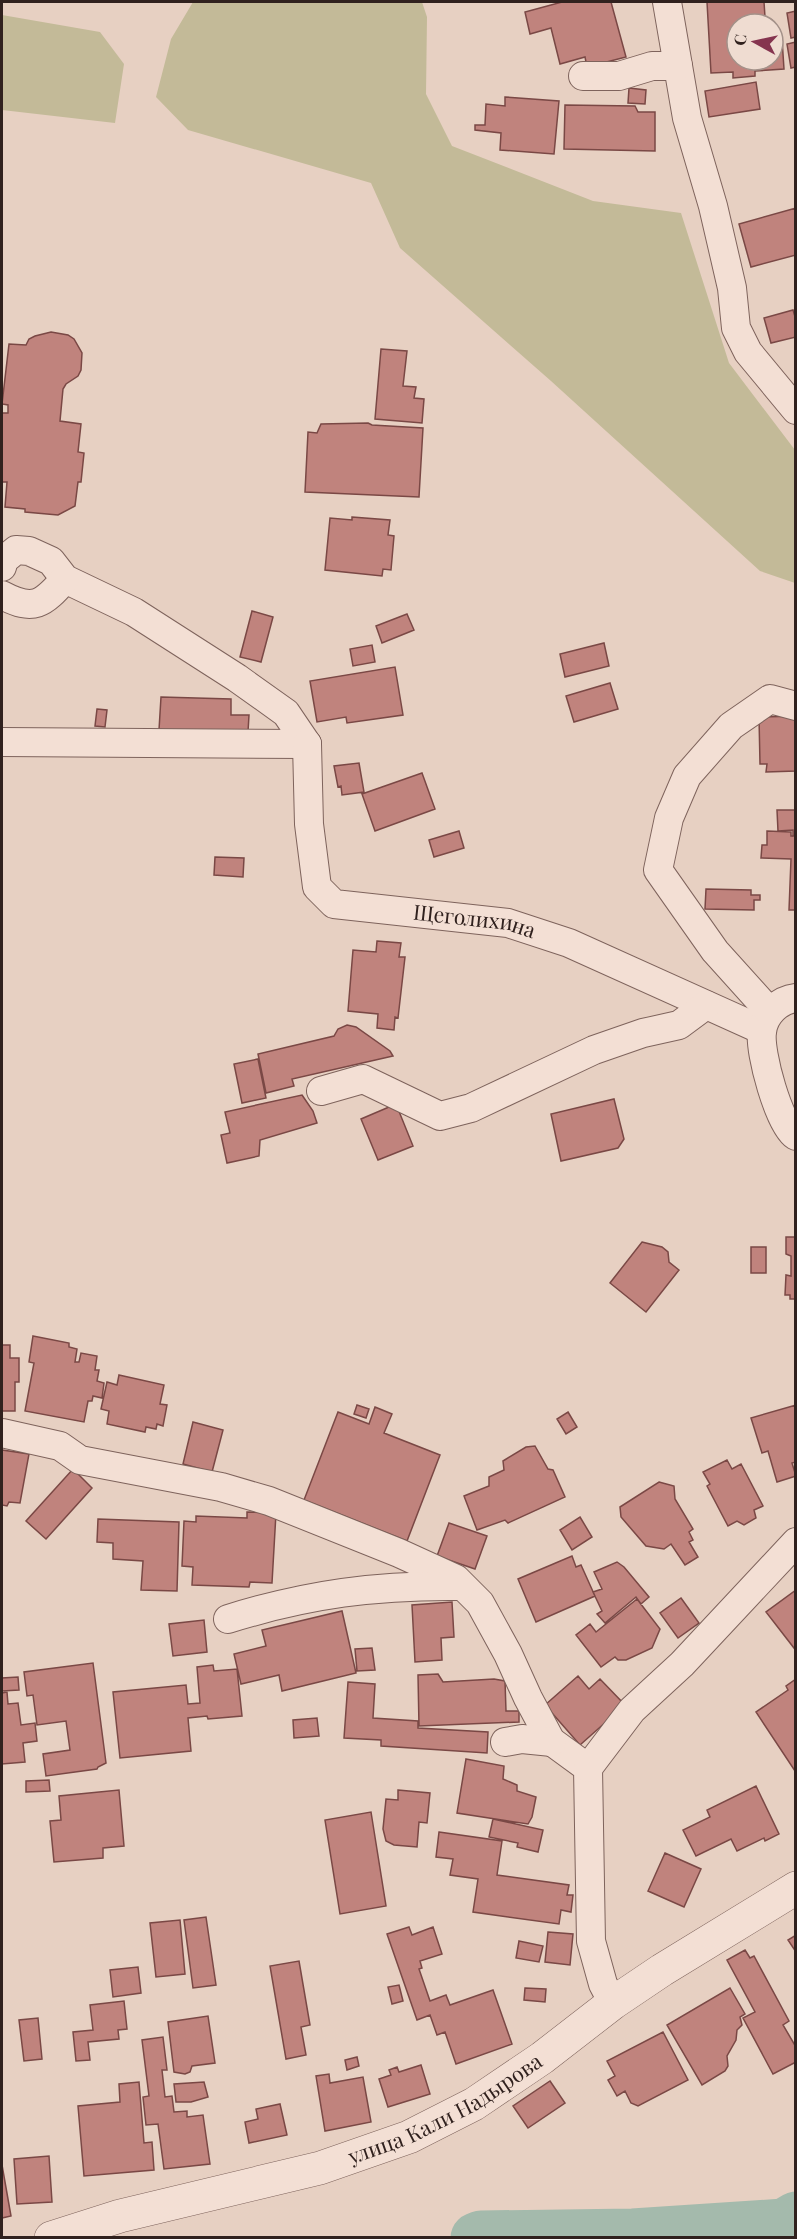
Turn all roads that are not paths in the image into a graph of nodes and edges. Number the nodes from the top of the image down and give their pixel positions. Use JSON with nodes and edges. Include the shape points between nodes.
{"nodes":[{"id":1,"x":667,"y":2,"type":"edge"},
{"id":2,"x":678,"y":66,"type":"junction"},
{"id":3,"x":583,"y":76,"type":"dead end"},
{"id":4,"x":795,"y":410,"type":"edge"},
{"id":5,"x":2,"y":567,"type":"edge"},
{"id":6,"x":65,"y":579,"type":"junction"},
{"id":7,"x":2,"y":595,"type":"edge"},
{"id":8,"x":795,"y":706,"type":"edge"},
{"id":9,"x":2,"y":742,"type":"edge"},
{"id":10,"x":307,"y":744,"type":"junction"},
{"id":11,"x":795,"y":998,"type":"edge"},
{"id":12,"x":706,"y":1005,"type":"junction"},
{"id":13,"x":766,"y":1021,"type":"junction"},
{"id":14,"x":321,"y":1091,"type":"dead end"},
{"id":15,"x":795,"y":1136,"type":"edge"},
{"id":16,"x":2,"y":1433,"type":"edge"},
{"id":17,"x":795,"y":1542,"type":"edge"},
{"id":18,"x":462,"y":1586,"type":"junction"},
{"id":19,"x":228,"y":1619,"type":"dead end"},
{"id":20,"x":505,"y":1742,"type":"dead end"},
{"id":21,"x":552,"y":1742,"type":"junction"},
{"id":22,"x":588,"y":1768,"type":"junction"},
{"id":23,"x":795,"y":1888,"type":"edge"},
{"id":24,"x":612,"y":2003,"type":"junction"},
{"id":25,"x":51,"y":2238,"type":"edge"}],
"edges":[{"from":1,"to":2,"type":"street"},
{"from":2,"to":3,"type":"street","via":[[652,66],[619,76]]},
{"from":2,"to":4,"type":"street","via":[[687,118],[732,288],[736,328],[748,352]]},
{"from":5,"to":6,"type":"street","via":[[16,550],[28,550],[51,561]]},
{"from":6,"to":7,"type":"street","via":[[46,600],[33,604]]},
{"from":6,"to":10,"type":"street","via":[[134,612],[237,678],[286,713]]},
{"from":8,"to":13,"type":"street","via":[[770,699],[731,726],[687,776],[669,818],[658,870]]},
{"from":9,"to":10,"type":"street"},
{"from":10,"to":12,"type":"street","name":"Щеголихина","via":[[309,824],[317,887],[334,904],[508,923],[569,943]]},
{"from":11,"to":13,"type":"street","via":[[785,1000]]},
{"from":12,"to":13,"type":"street","name":"Щеголихина"},
{"from":12,"to":14,"type":"street","via":[[679,1025],[594,1050],[471,1108],[440,1116],[363,1079]]},
{"from":13,"to":15,"type":"street","via":[[764,1058],[776,1100],[790,1133]]},
{"from":16,"to":18,"type":"street","via":[[60,1446],[80,1460],[221,1487],[269,1501],[399,1552]]},
{"from":17,"to":22,"type":"street","via":[[682,1664],[632,1710]]},
{"from":18,"to":19,"type":"street","via":[[371,1588],[318,1596]]},
{"from":18,"to":21,"type":"street","via":[[480,1603]]},
{"from":20,"to":21,"type":"street"},
{"from":21,"to":22,"type":"street"},
{"from":22,"to":24,"type":"street","via":[[591,1941]]},
{"from":23,"to":24,"type":"street","name":"улица Кали Надырова"},
{"from":24,"to":25,"type":"street","name":"улица Кали Надырова","via":[[542,2058],[474,2104],[409,2138],[320,2168],[120,2216]]}]}
